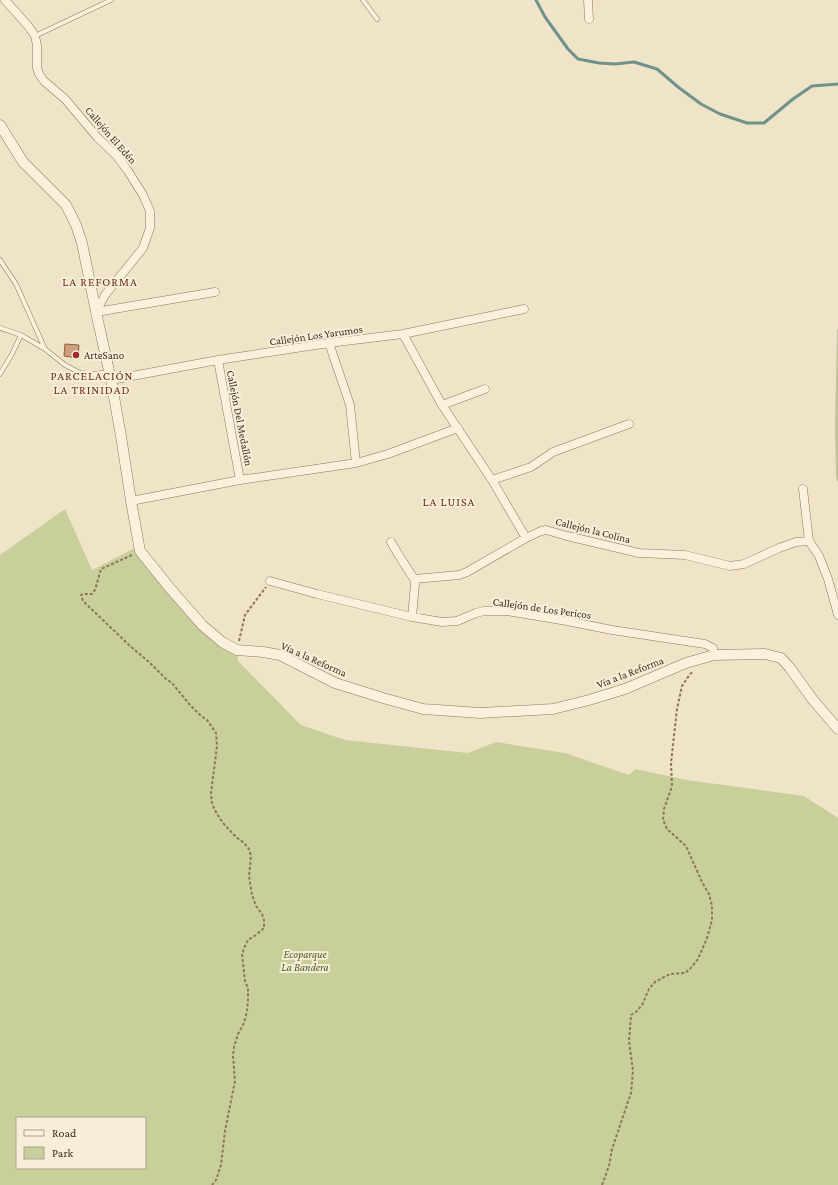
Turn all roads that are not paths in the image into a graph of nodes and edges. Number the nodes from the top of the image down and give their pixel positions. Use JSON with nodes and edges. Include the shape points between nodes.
{"nodes":[{"id":1,"x":5,"y":0,"type":"edge"},
{"id":2,"x":111,"y":0,"type":"edge"},
{"id":3,"x":363,"y":0,"type":"edge"},
{"id":4,"x":588,"y":0,"type":"edge"},
{"id":5,"x":377,"y":19,"type":"dead end"},
{"id":6,"x":589,"y":19,"type":"dead end"},
{"id":7,"x":35,"y":36,"type":"junction"},
{"id":8,"x":0,"y":125,"type":"edge"},
{"id":9,"x":0,"y":260,"type":"edge"},
{"id":10,"x":215,"y":292,"type":"dead end"},
{"id":11,"x":524,"y":309,"type":"dead end"},
{"id":12,"x":96,"y":312,"type":"junction"},
{"id":13,"x":0,"y":328,"type":"edge"},
{"id":14,"x":402,"y":334,"type":"junction"},
{"id":15,"x":21,"y":335,"type":"junction"},
{"id":16,"x":329,"y":343,"type":"junction"},
{"id":17,"x":46,"y":349,"type":"junction"},
{"id":18,"x":218,"y":360,"type":"junction"},
{"id":19,"x":2,"y":367,"type":"edge"},
{"id":20,"x":0,"y":374,"type":"edge"},
{"id":21,"x":110,"y":376,"type":"junction"},
{"id":22,"x":485,"y":390,"type":"dead end"},
{"id":23,"x":442,"y":405,"type":"junction"},
{"id":24,"x":629,"y":424,"type":"dead end"},
{"id":25,"x":458,"y":428,"type":"junction"},
{"id":26,"x":356,"y":463,"type":"junction"},
{"id":27,"x":240,"y":480,"type":"junction"},
{"id":28,"x":492,"y":480,"type":"junction"},
{"id":29,"x":803,"y":489,"type":"dead end"},
{"id":30,"x":131,"y":501,"type":"junction"},
{"id":31,"x":526,"y":538,"type":"junction"},
{"id":32,"x":809,"y":541,"type":"junction"},
{"id":33,"x":391,"y":542,"type":"dead end"},
{"id":34,"x":414,"y":579,"type":"junction"},
{"id":35,"x":270,"y":581,"type":"road end"},
{"id":36,"x":838,"y":615,"type":"edge"},
{"id":37,"x":412,"y":617,"type":"junction"},
{"id":38,"x":714,"y":655,"type":"junction"},
{"id":39,"x":838,"y":729,"type":"edge"}],
"edges":[{"from":1,"to":7,"type":"street"},
{"from":2,"to":7,"type":"lane"},
{"from":3,"to":5,"type":"lane"},
{"from":4,"to":6,"type":"street"},
{"from":7,"to":12,"type":"street","name":"Callejón El Edén","via":[[39,74],[116,155],[150,210],[150,228],[143,248],[105,295]]},
{"from":8,"to":12,"type":"street","name":"Vía a la Reforma","via":[[23,162],[66,205],[82,243]]},
{"from":9,"to":17,"type":"lane","via":[[16,284]]},
{"from":10,"to":12,"type":"street"},
{"from":11,"to":14,"type":"street","name":"Callejón Los Yarumos"},
{"from":12,"to":21,"type":"street","name":"Vía a la Reforma"},
{"from":13,"to":15,"type":"lane"},
{"from":14,"to":16,"type":"street","name":"Callejón Los Yarumos"},
{"from":14,"to":23,"type":"street"},
{"from":15,"to":17,"type":"lane"},
{"from":15,"to":19,"type":"lane"},
{"from":16,"to":18,"type":"street","name":"Callejón Los Yarumos"},
{"from":16,"to":26,"type":"street","via":[[350,405]]},
{"from":17,"to":21,"type":"lane","via":[[65,366],[80,373]]},
{"from":18,"to":21,"type":"street","name":"Callejón Los Yarumos"},
{"from":18,"to":27,"type":"street","name":"Callejón Del Medallón"},
{"from":19,"to":20,"type":"lane"},
{"from":21,"to":30,"type":"street","name":"Vía a la Reforma"},
{"from":22,"to":23,"type":"street"},
{"from":23,"to":25,"type":"street"},
{"from":24,"to":28,"type":"street","via":[[553,452],[531,467]]},
{"from":25,"to":26,"type":"street"},
{"from":25,"to":28,"type":"street"},
{"from":26,"to":27,"type":"street"},
{"from":27,"to":30,"type":"street"},
{"from":28,"to":31,"type":"street"},
{"from":29,"to":32,"type":"street"},
{"from":30,"to":38,"type":"street","name":"Vía a la Reforma","via":[[140,551],[202,625],[222,642],[238,650],[280,655],[335,683],[423,709],[480,713],[553,708],[625,689],[686,663]]},
{"from":31,"to":32,"type":"street","name":"Callejón la Colina","via":[[546,530],[639,553],[685,555],[730,566],[744,564],[796,542]]},
{"from":31,"to":34,"type":"street","name":"Callejón la Colina","via":[[459,575]]},
{"from":32,"to":36,"type":"street","via":[[819,556]]},
{"from":33,"to":34,"type":"street"},
{"from":34,"to":37,"type":"street"},
{"from":35,"to":37,"type":"street","name":"Callejón de Los Pericos"},
{"from":37,"to":38,"type":"street","name":"Callejón de Los Pericos","via":[[442,622],[457,621],[484,611],[507,612],[705,644],[712,648]]},
{"from":38,"to":39,"type":"street","name":"Vía a la Reforma","via":[[765,654],[781,658]]}]}
